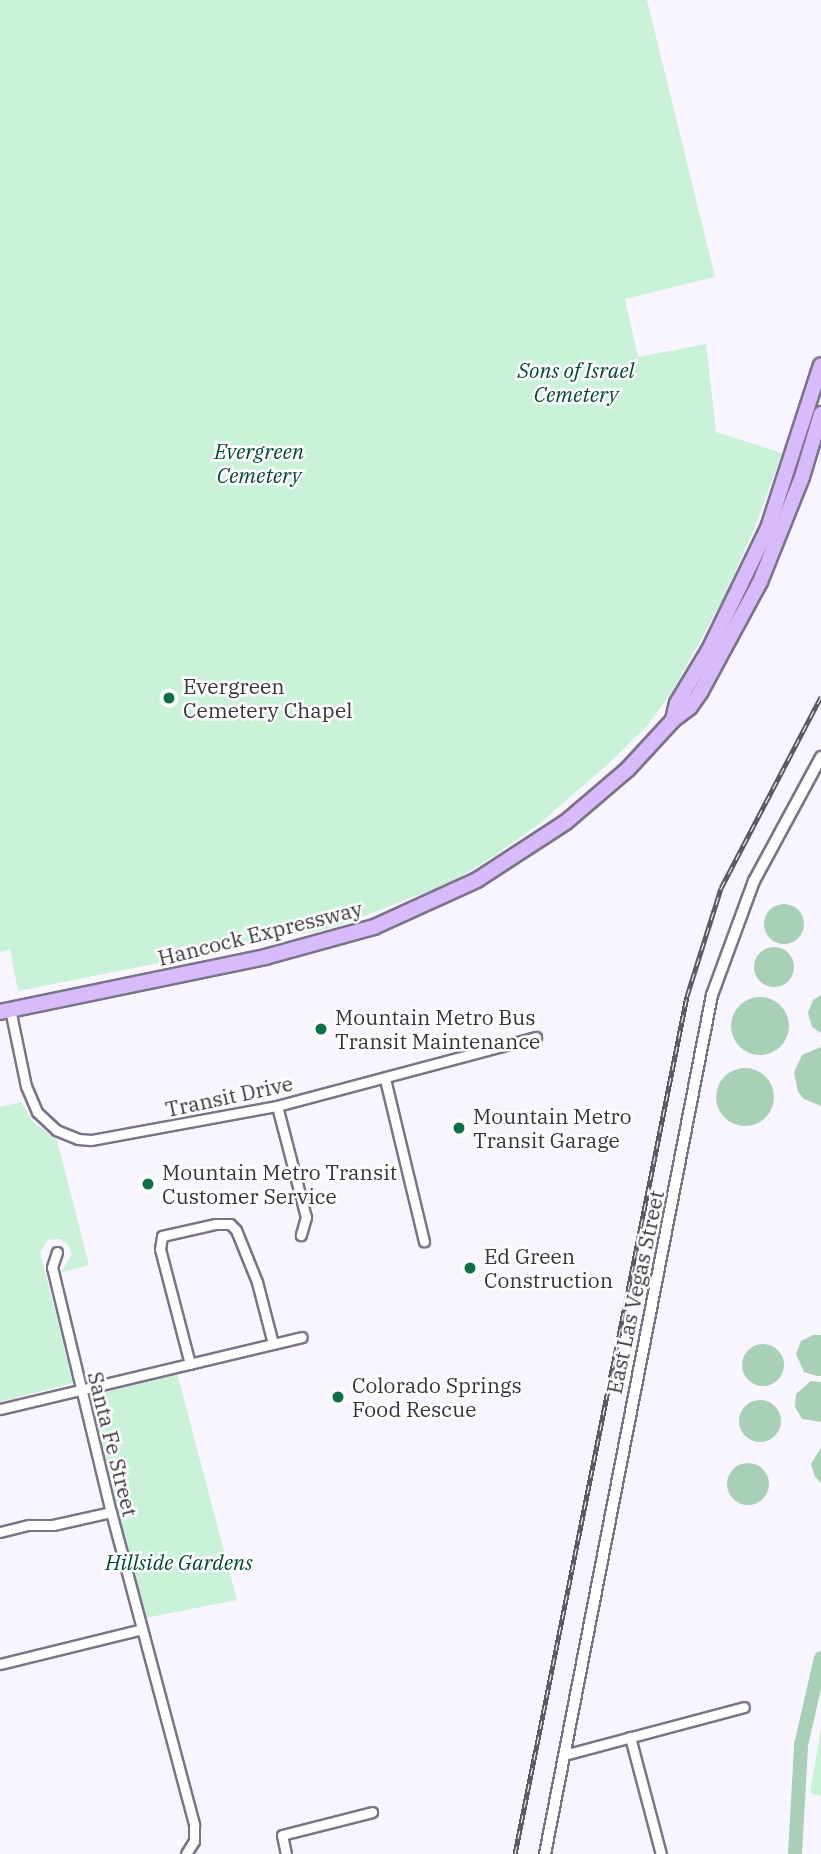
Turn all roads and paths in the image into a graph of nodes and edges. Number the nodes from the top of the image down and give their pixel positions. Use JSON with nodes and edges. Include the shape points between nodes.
{"nodes":[{"id":1,"x":821,"y":365,"type":"edge"},
{"id":2,"x":821,"y":414,"type":"edge"},
{"id":3,"x":673,"y":720,"type":"junction"},
{"id":4,"x":821,"y":757,"type":"edge"},
{"id":5,"x":5,"y":1011,"type":"edge"},
{"id":6,"x":536,"y":1037,"type":"dead end"},
{"id":7,"x":385,"y":1079,"type":"junction"},
{"id":8,"x":277,"y":1105,"type":"junction"},
{"id":9,"x":301,"y":1235,"type":"dead end"},
{"id":10,"x":424,"y":1241,"type":"dead end"},
{"id":11,"x":57,"y":1252,"type":"dead end"},
{"id":12,"x":302,"y":1338,"type":"dead end"},
{"id":13,"x":273,"y":1344,"type":"junction"},
{"id":14,"x":190,"y":1364,"type":"junction"},
{"id":15,"x":82,"y":1390,"type":"junction"},
{"id":16,"x":0,"y":1409,"type":"edge"},
{"id":17,"x":111,"y":1512,"type":"junction"},
{"id":18,"x":0,"y":1532,"type":"edge"},
{"id":19,"x":142,"y":1629,"type":"junction"},
{"id":20,"x":0,"y":1664,"type":"edge"},
{"id":21,"x":744,"y":1707,"type":"dead end"},
{"id":22,"x":630,"y":1737,"type":"junction"},
{"id":23,"x":564,"y":1755,"type":"junction"},
{"id":24,"x":372,"y":1812,"type":"dead end"},
{"id":25,"x":189,"y":1851,"type":"edge"},
{"id":26,"x":286,"y":1854,"type":"edge"},
{"id":27,"x":545,"y":1854,"type":"edge"},
{"id":28,"x":662,"y":1854,"type":"edge"}],
"edges":[{"from":1,"to":3,"type":"main road","name":"Hancock Expressway","via":[[768,528],[709,650],[677,704]]},
{"from":2,"to":3,"type":"main road","name":"Hancock Expressway","via":[[802,477],[760,582],[701,691]]},
{"from":3,"to":5,"type":"main road","name":"Hancock Expressway","via":[[628,769],[566,821],[505,864],[448,895],[374,927],[301,948]]},
{"from":4,"to":23,"type":"street","name":"East Las Vegas Street","via":[[754,881],[712,995]]},
{"from":5,"to":8,"type":"street","name":"Transit Drive","via":[[30,1099],[46,1122],[67,1136],[105,1139]]},
{"from":6,"to":7,"type":"street","name":"Transit Drive","via":[[402,1070]]},
{"from":7,"to":8,"type":"street","name":"Transit Drive"},
{"from":7,"to":10,"type":"street"},
{"from":8,"to":9,"type":"street","via":[[306,1217]]},
{"from":11,"to":15,"type":"street","name":"Santa Fe Street","via":[[52,1267]]},
{"from":12,"to":13,"type":"street"},
{"from":13,"to":14,"type":"street"},
{"from":13,"to":14,"type":"street","via":[[257,1282],[230,1224],[162,1236],[160,1249]]},
{"from":14,"to":15,"type":"street"},
{"from":15,"to":16,"type":"street"},
{"from":15,"to":17,"type":"street","name":"Santa Fe Street"},
{"from":17,"to":18,"type":"street"},
{"from":17,"to":19,"type":"street","name":"Santa Fe Street"},
{"from":19,"to":20,"type":"street"},
{"from":19,"to":25,"type":"street","name":"Santa Fe Street","via":[[194,1825]]},
{"from":21,"to":22,"type":"street"},
{"from":22,"to":23,"type":"street"},
{"from":22,"to":28,"type":"street"},
{"from":23,"to":27,"type":"street","name":"East Las Vegas Street"},
{"from":24,"to":26,"type":"street","via":[[282,1835]]}]}
